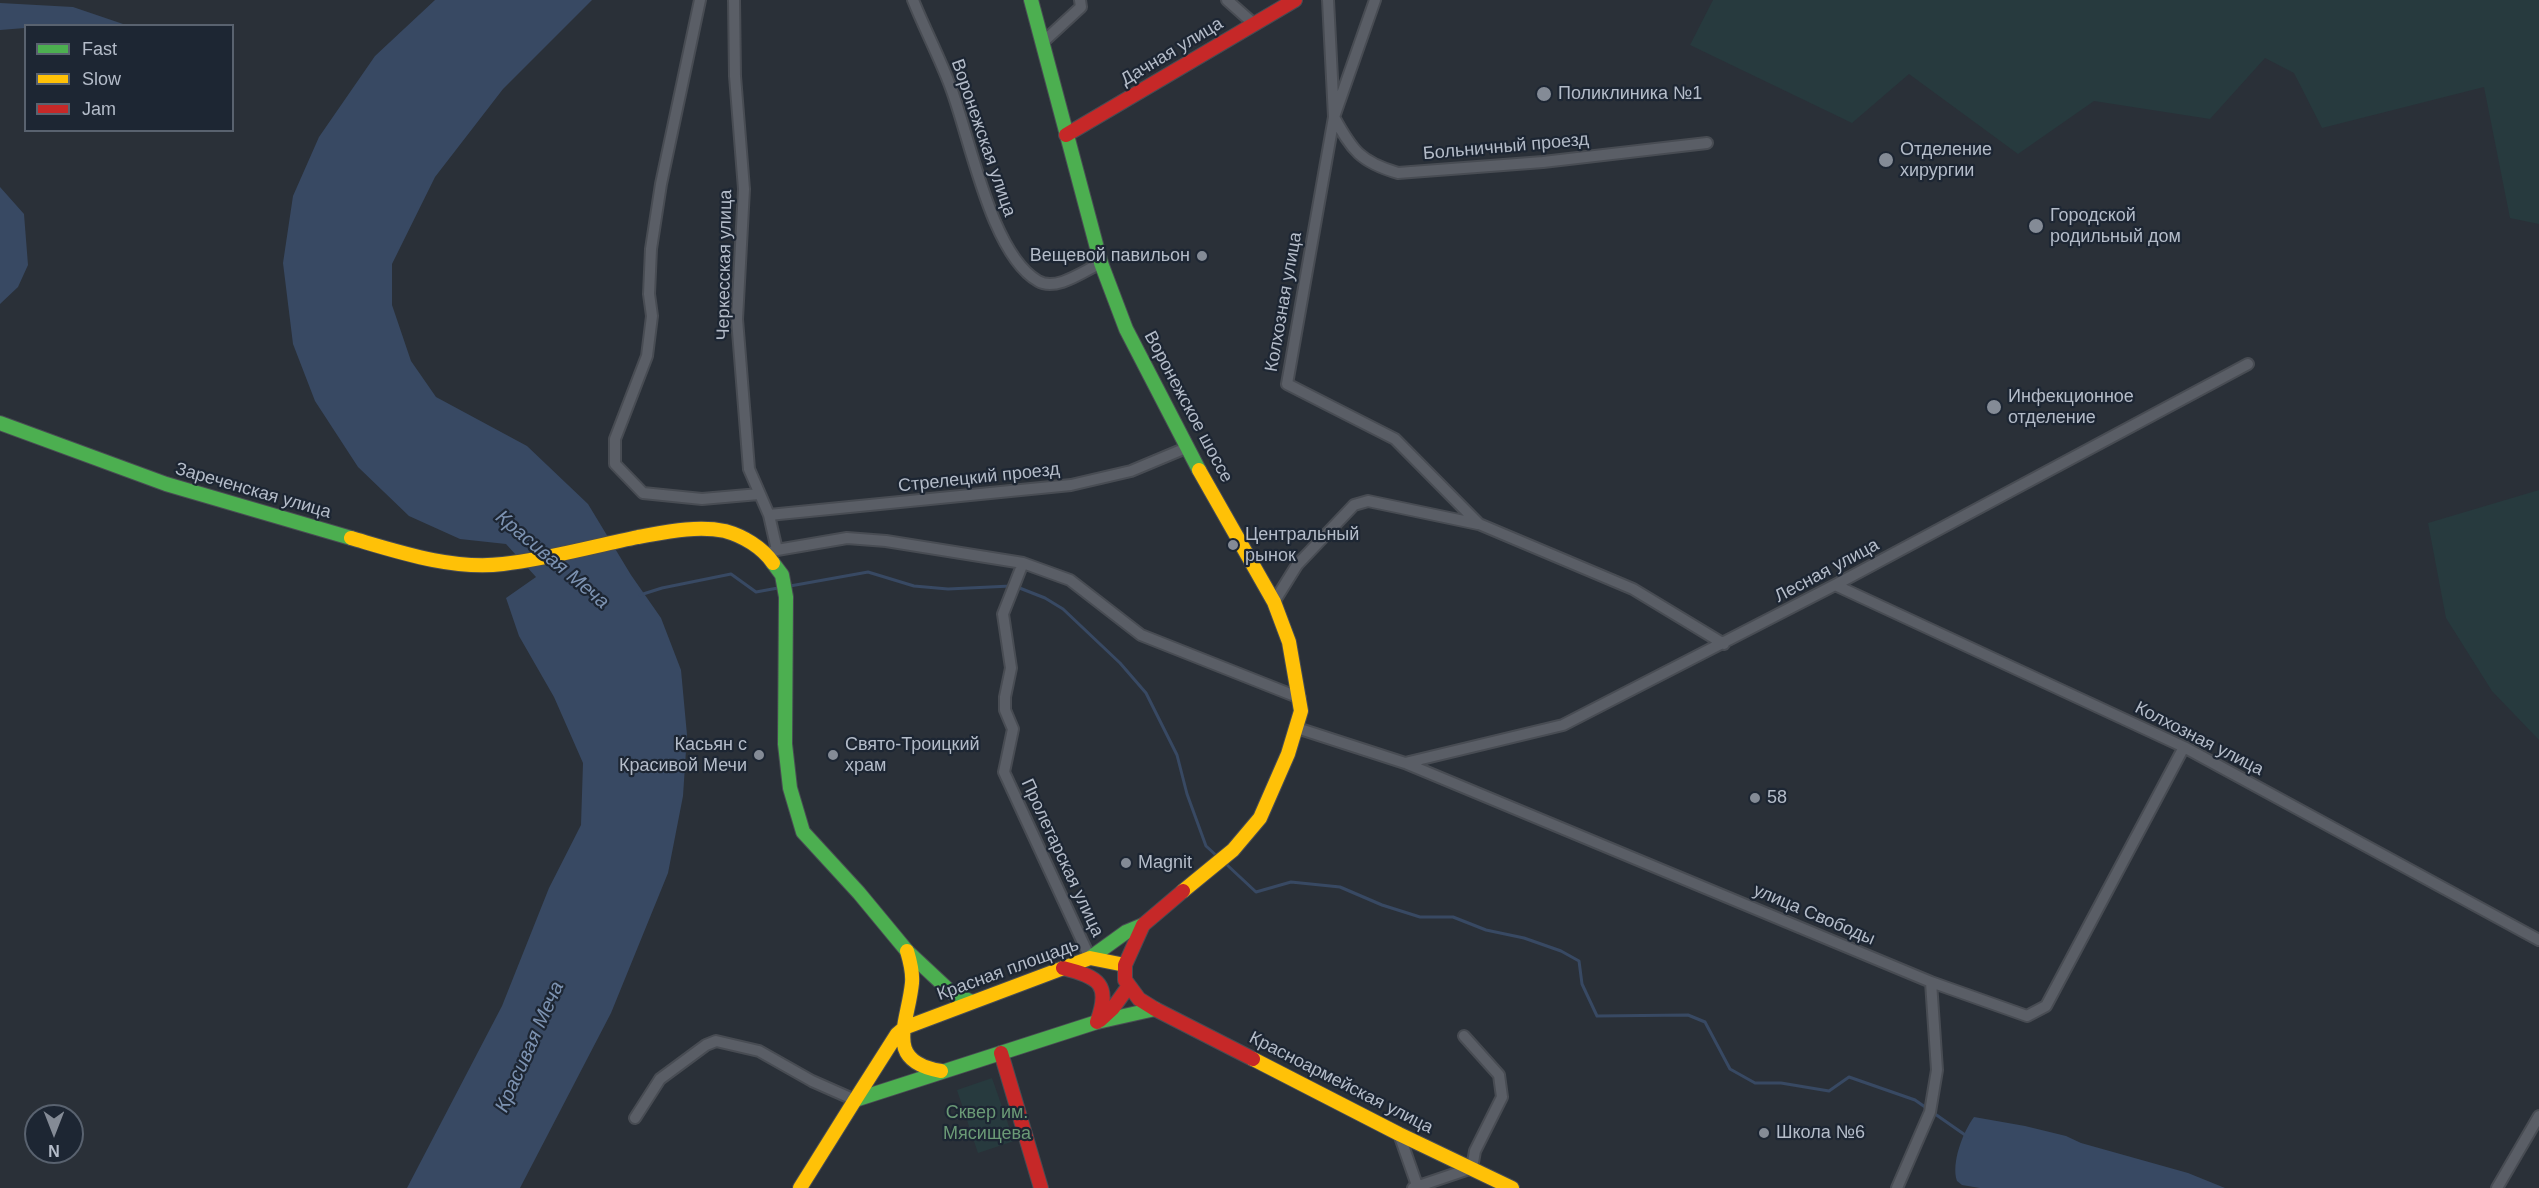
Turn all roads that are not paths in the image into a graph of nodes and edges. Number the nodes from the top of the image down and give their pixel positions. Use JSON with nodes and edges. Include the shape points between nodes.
{"nodes":[{"id":1,"x":700,"y":0,"type":"edge"},
{"id":2,"x":734,"y":0,"type":"edge"},
{"id":3,"x":913,"y":0,"type":"edge"},
{"id":4,"x":1031,"y":0,"type":"edge"},
{"id":5,"x":1080,"y":0,"type":"edge"},
{"id":6,"x":1227,"y":0,"type":"edge"},
{"id":7,"x":1295,"y":0,"type":"edge"},
{"id":8,"x":1328,"y":0,"type":"edge"},
{"id":9,"x":1375,"y":0,"type":"edge"},
{"id":10,"x":1254,"y":24,"type":"junction"},
{"id":11,"x":1042,"y":43,"type":"junction"},
{"id":12,"x":1334,"y":117,"type":"junction"},
{"id":13,"x":1066,"y":135,"type":"junction"},
{"id":14,"x":1707,"y":143,"type":"dead end"},
{"id":15,"x":1101,"y":263,"type":"junction"},
{"id":16,"x":2248,"y":364,"type":"dead end"},
{"id":17,"x":0,"y":423,"type":"edge"},
{"id":18,"x":1186,"y":448,"type":"junction"},
{"id":19,"x":759,"y":494,"type":"junction"},
{"id":20,"x":769,"y":515,"type":"junction"},
{"id":21,"x":1479,"y":524,"type":"junction"},
{"id":22,"x":772,"y":552,"type":"junction"},
{"id":23,"x":1023,"y":563,"type":"junction"},
{"id":24,"x":1835,"y":585,"type":"junction"},
{"id":25,"x":1274,"y":602,"type":"junction"},
{"id":26,"x":1724,"y":644,"type":"junction"},
{"id":27,"x":1300,"y":698,"type":"junction"},
{"id":28,"x":1297,"y":728,"type":"junction"},
{"id":29,"x":2184,"y":747,"type":"junction"},
{"id":30,"x":1405,"y":763,"type":"junction"},
{"id":31,"x":1145,"y":924,"type":"junction"},
{"id":32,"x":2539,"y":940,"type":"edge"},
{"id":33,"x":907,"y":951,"type":"junction"},
{"id":34,"x":1090,"y":958,"type":"junction"},
{"id":35,"x":1125,"y":966,"type":"junction"},
{"id":36,"x":1063,"y":968,"type":"junction"},
{"id":37,"x":1931,"y":982,"type":"junction"},
{"id":38,"x":1128,"y":987,"type":"junction"},
{"id":39,"x":972,"y":1002,"type":"junction"},
{"id":40,"x":1155,"y":1009,"type":"junction"},
{"id":41,"x":1097,"y":1022,"type":"junction"},
{"id":42,"x":904,"y":1028,"type":"junction"},
{"id":43,"x":1464,"y":1036,"type":"dead end"},
{"id":44,"x":1000,"y":1053,"type":"junction"},
{"id":45,"x":945,"y":1071,"type":"junction"},
{"id":46,"x":855,"y":1100,"type":"junction"},
{"id":47,"x":2539,"y":1116,"type":"edge"},
{"id":48,"x":635,"y":1118,"type":"dead end"},
{"id":49,"x":1399,"y":1134,"type":"junction"},
{"id":50,"x":1472,"y":1168,"type":"junction"},
{"id":51,"x":800,"y":1188,"type":"edge"},
{"id":52,"x":1041,"y":1188,"type":"edge"},
{"id":53,"x":1416,"y":1188,"type":"edge"},
{"id":54,"x":1512,"y":1188,"type":"edge"},
{"id":55,"x":1897,"y":1188,"type":"edge"},
{"id":56,"x":2497,"y":1188,"type":"edge"}],
"edges":[{"from":1,"to":19,"type":"street","via":[[659,195],[651,249],[652,316],[647,356],[615,440],[615,464],[643,493],[702,499]]},
{"from":2,"to":19,"type":"street","name":"Черкесская улица","via":[[735,76],[744,189],[736,319],[748,469]]},
{"from":3,"to":15,"type":"street","name":"Воронежская улица","via":[[951,88],[998,231],[1023,268],[1039,282],[1053,285]]},
{"from":4,"to":11,"type":"main road","name":"Воронежское шоссе"},
{"from":5,"to":11,"type":"street","via":[[1081,7]]},
{"from":6,"to":10,"type":"street"},
{"from":7,"to":10,"type":"main road","name":"Дачная улица"},
{"from":8,"to":12,"type":"street","name":"Колхозная улица"},
{"from":9,"to":12,"type":"street"},
{"from":10,"to":13,"type":"main road","name":"Дачная улица"},
{"from":11,"to":13,"type":"main road","name":"Воронежское шоссе"},
{"from":12,"to":14,"type":"street","name":"Больничный проезд","via":[[1352,148],[1376,167],[1398,173],[1543,162]]},
{"from":12,"to":21,"type":"street","name":"Колхозная улица","via":[[1287,384],[1395,439]]},
{"from":13,"to":15,"type":"main road","name":"Воронежское шоссе"},
{"from":15,"to":18,"type":"main road","name":"Воронежское шоссе","via":[[1126,329]]},
{"from":16,"to":24,"type":"street","name":"Лесная улица"},
{"from":17,"to":22,"type":"main road","name":"Зареченская улица","via":[[166,484],[408,555],[453,563],[502,564],[676,530],[723,531]]},
{"from":18,"to":20,"type":"street","name":"Стрелецкий проезд","via":[[1131,471],[1071,485]]},
{"from":18,"to":25,"type":"main road","name":"Воронежское шоссе"},
{"from":19,"to":20,"type":"street","name":"Черкесская улица"},
{"from":20,"to":22,"type":"street","name":"Черкесская улица"},
{"from":21,"to":25,"type":"street","via":[[1368,501],[1354,505],[1297,565]]},
{"from":21,"to":26,"type":"street","name":"Колхозная улица","via":[[1633,589]]},
{"from":22,"to":23,"type":"street","via":[[847,538]]},
{"from":22,"to":33,"type":"main road","via":[[786,597],[785,744],[790,788],[802,832]]},
{"from":23,"to":27,"type":"street","via":[[1070,580],[1141,635]]},
{"from":23,"to":34,"type":"street","name":"Пролетарская улица","via":[[1003,614],[1011,669],[1005,710],[1013,729],[1004,772]]},
{"from":24,"to":26,"type":"street","name":"Лесная улица"},
{"from":24,"to":29,"type":"street","name":"Колхозная улица"},
{"from":25,"to":27,"type":"main road","name":"Воронежское шоссе","via":[[1289,642]]},
{"from":26,"to":30,"type":"street","name":"Лесная улица","via":[[1563,725]]},
{"from":27,"to":28,"type":"main road","name":"Воронежское шоссе"},
{"from":28,"to":30,"type":"street","name":"улица Свободы"},
{"from":28,"to":31,"type":"main road","name":"Воронежское шоссе","via":[[1260,818],[1233,850]]},
{"from":29,"to":32,"type":"street","name":"Колхозная улица"},
{"from":29,"to":37,"type":"street","name":"улица Свободы","via":[[2046,1006],[2027,1016]]},
{"from":30,"to":37,"type":"street","name":"улица Свободы"},
{"from":31,"to":34,"type":"main road","via":[[1126,932]]},
{"from":31,"to":35,"type":"main road"},
{"from":33,"to":39,"type":"main road","via":[[952,993]]},
{"from":33,"to":42,"type":"main road","via":[[912,983]]},
{"from":34,"to":35,"type":"main road","name":"Красная площадь"},
{"from":34,"to":36,"type":"main road","name":"Красная площадь"},
{"from":35,"to":38,"type":"main road"},
{"from":36,"to":39,"type":"main road","name":"Красная площадь"},
{"from":36,"to":41,"type":"main road","via":[[1088,974],[1102,987],[1104,1003]]},
{"from":37,"to":55,"type":"street","via":[[1937,1070],[1930,1113]]},
{"from":38,"to":40,"type":"main road"},
{"from":38,"to":41,"type":"main road"},
{"from":39,"to":42,"type":"main road","name":"Красная площадь"},
{"from":40,"to":41,"type":"main road"},
{"from":40,"to":49,"type":"main road","name":"Красноармейская улица"},
{"from":41,"to":44,"type":"main road"},
{"from":42,"to":45,"type":"main road","via":[[904,1049],[914,1064]]},
{"from":42,"to":46,"type":"main road"},
{"from":43,"to":50,"type":"street","via":[[1499,1075],[1502,1096],[1475,1151]]},
{"from":44,"to":45,"type":"main road"},
{"from":44,"to":52,"type":"main road"},
{"from":45,"to":46,"type":"main road"},
{"from":46,"to":48,"type":"street","via":[[759,1051],[716,1041],[660,1079]]},
{"from":46,"to":51,"type":"main road"},
{"from":47,"to":56,"type":"street"},
{"from":49,"to":50,"type":"main road","name":"Красноармейская улица"},
{"from":49,"to":53,"type":"street"},
{"from":50,"to":53,"type":"street"},
{"from":50,"to":54,"type":"main road","name":"Красноармейская улица"}]}
